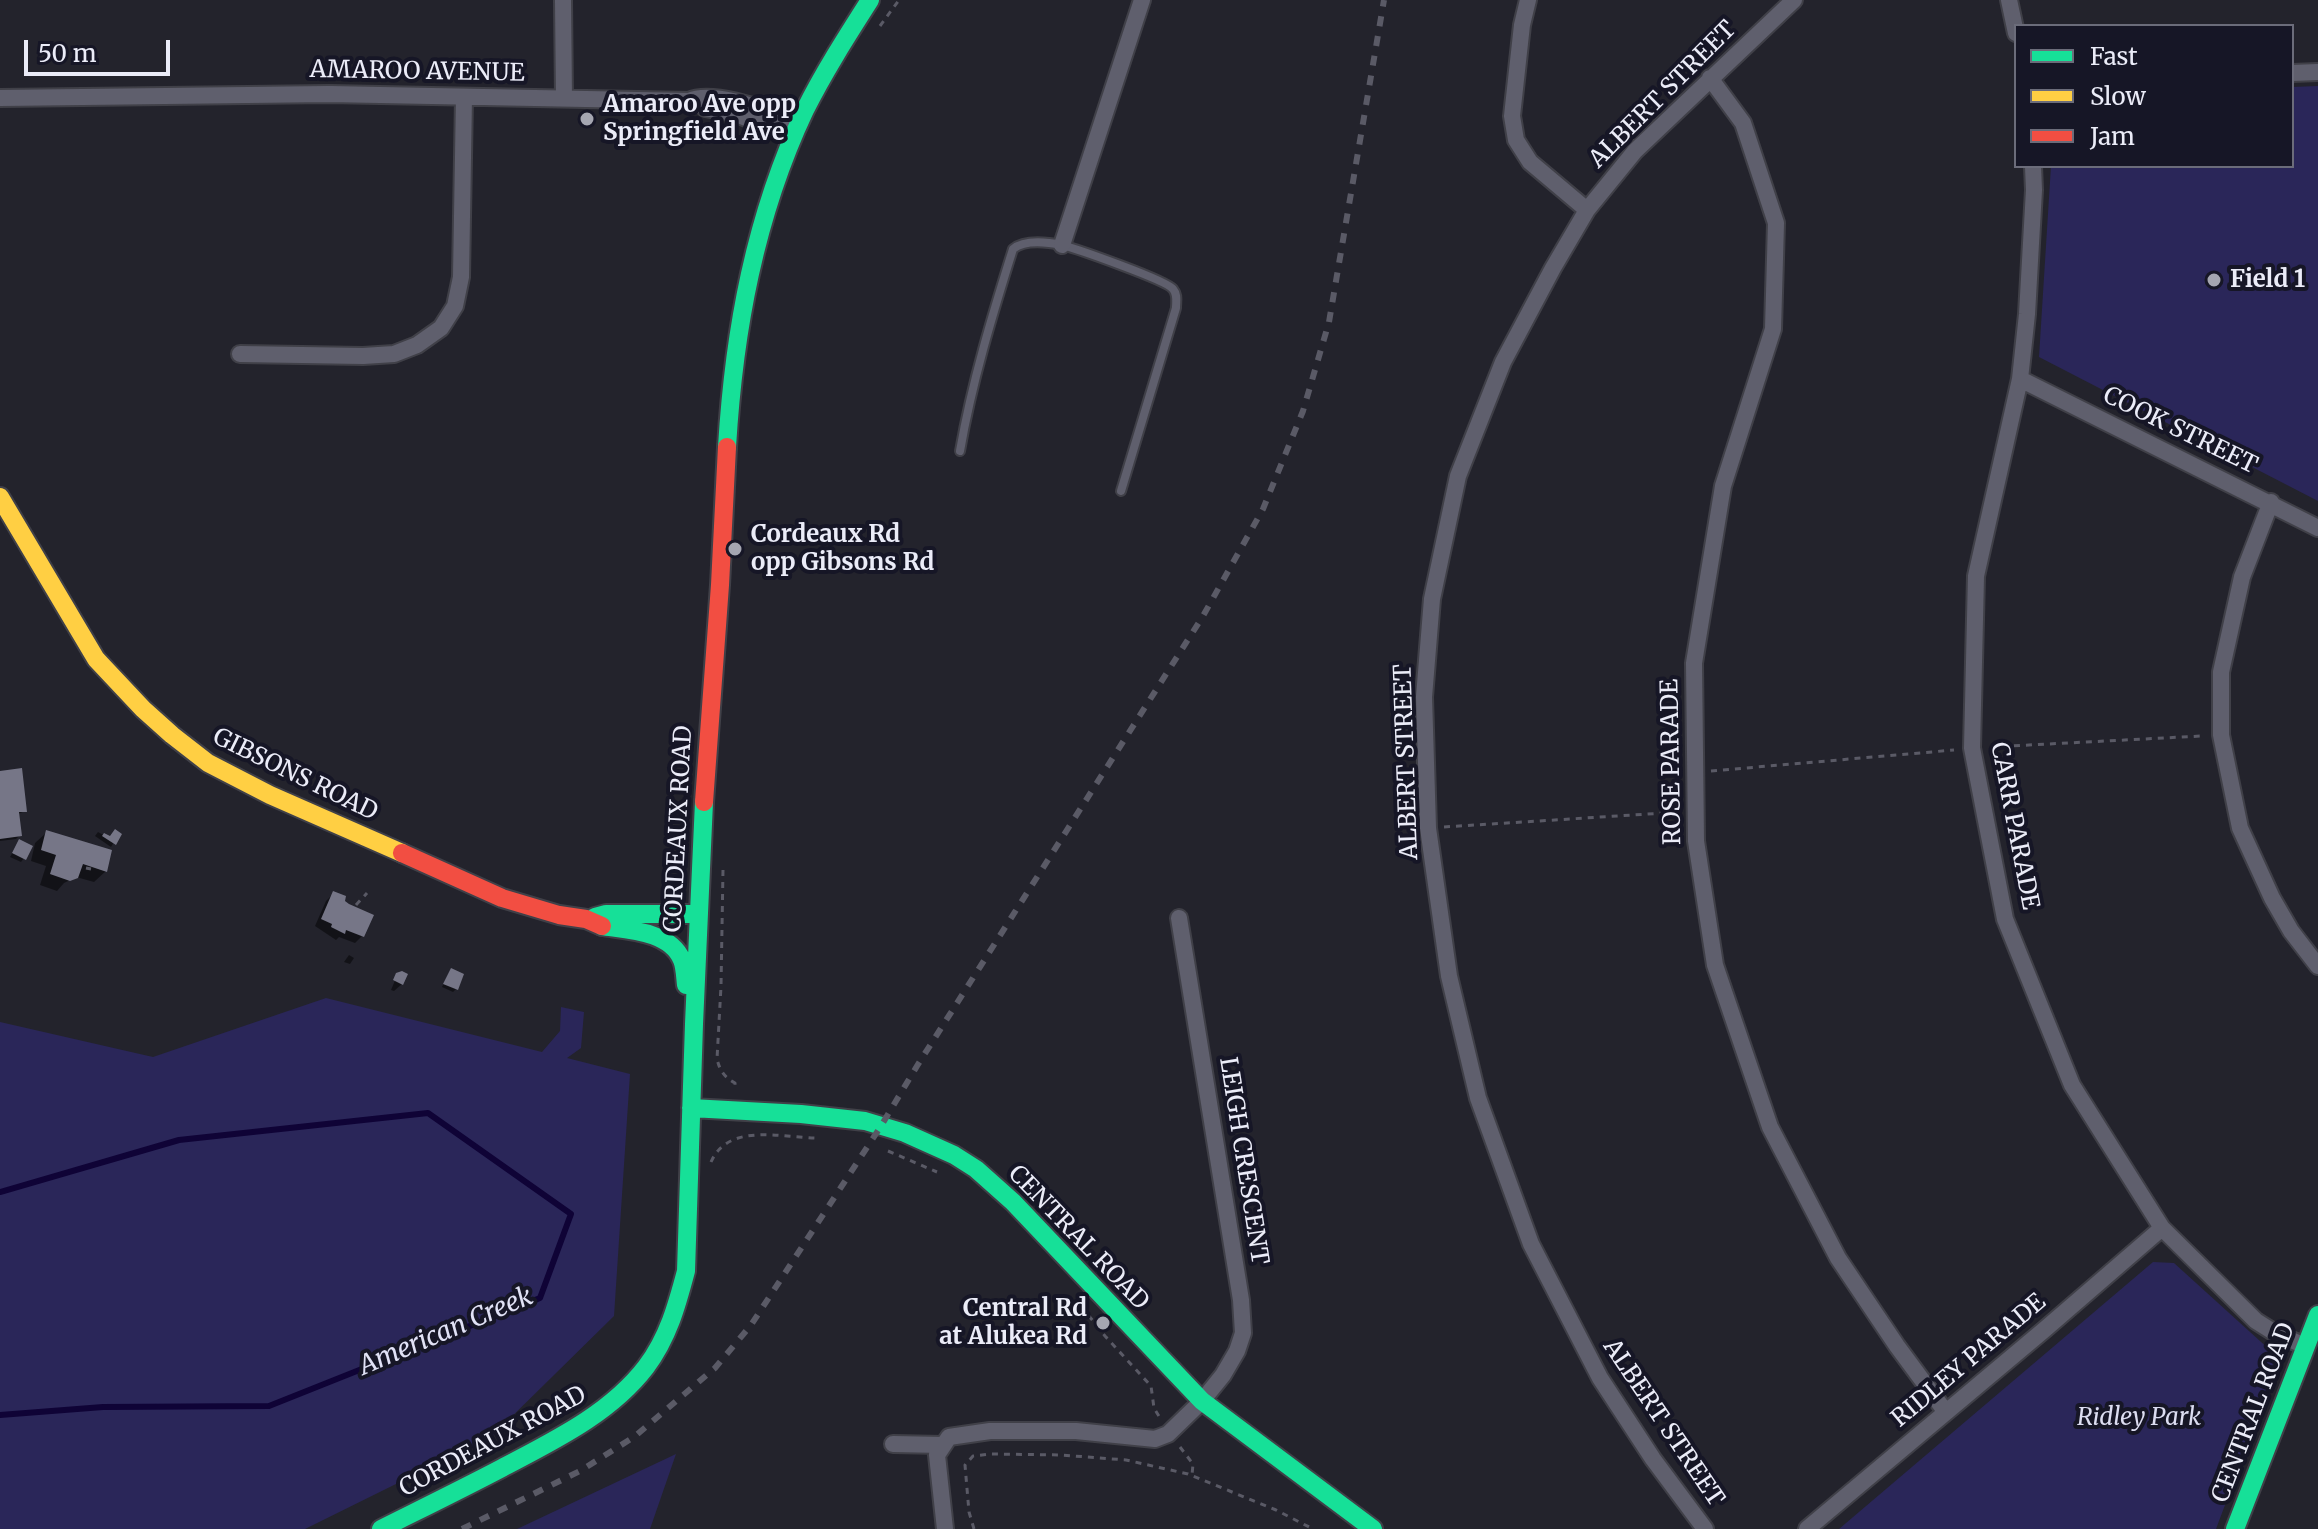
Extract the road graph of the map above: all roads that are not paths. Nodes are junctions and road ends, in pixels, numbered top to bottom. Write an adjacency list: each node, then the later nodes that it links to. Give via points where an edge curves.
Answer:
1 (563, 0): 13 (street)
2 (870, 0): 14 (main road, CORDEAUX ROAD)
3 (1142, 0): 17 (street)
4 (1528, 0): 16 (street, via 1512,116 1516,140 1530,162)
5 (1794, 0): 10 (street, ALBERT STREET)
6 (2009, 0): 7 (street)
7 (2014, 24)
8 (2318, 72): 9 (street)
9 (2294, 73)
10 (1710, 78): 16 (street, ALBERT STREET, via 1635,151); 35 (street, ROSE PARADE, via 1743,123 1776,223 1773,329 1723,486 1694,663 1696,841 1715,965 1770,1127 1838,1258)
11 (464, 97): 12 (street, AMAROO AVENUE); 13 (street, AMAROO AVENUE); 18 (street, via 461,277 455,306 441,328 394,354)
12 (0, 98)
13 (564, 98): 14 (street, AMAROO AVENUE, via 689,101)
14 (796, 129): 25 (main road, CORDEAUX ROAD, via 764,217 744,302 730,401)
15 (2033, 168): 19 (street, CARR PARADE)
16 (1587, 210): 41 (street, ALBERT STREET, via 1503,362 1458,476 1432,599 1424,697 1428,828 1449,976 1478,1098 1531,1244 1600,1378)
17 (1062, 245): 20 (lane, via 1026,242 1013,249 984,341); 21 (lane, via 1157,279 1176,295)
18 (240, 354)
19 (2020, 379): 23 (street, COOK STREET); 31 (street, CARR PARADE, via 1976,576 1972,748 2005,919 2072,1085)
20 (960, 451)
21 (1121, 491)
22 (0, 497): 27 (main road, GIBSONS ROAD, via 96,659 143,709 208,763 502,898)
23 (2271, 502): 24 (street, COOK STREET); 28 (street, via 2242,577 2221,672 2221,735 2240,828 2272,898)
24 (2318, 528)
25 (698, 914): 27 (main road, GIBSONS ROAD, via 606,914); 29 (main road, CORDEAUX ROAD)
26 (1179, 918): 34 (street, LEIGH CRESCENT, via 1243,1333 1223,1375)
27 (586, 919): 29 (main road, GIBSONS ROAD, via 644,933 676,949 683,962)
28 (2318, 966)
29 (692, 1049): 30 (main road, CORDEAUX ROAD)
30 (691, 1108): 34 (main road, CENTRAL ROAD, via 865,1121 954,1155 1013,1202); 38 (main road, CORDEAUX ROAD, via 681,1299 633,1383 596,1416 546,1445)
31 (2162, 1228): 33 (street, CARR PARADE, via 2256,1321); 35 (street, RIDLEY PARADE)
32 (2318, 1315): 33 (main road, CENTRAL ROAD)
33 (2305, 1346): 43 (main road, CENTRAL ROAD)
34 (1202, 1401): 37 (street, LEIGH CRESCENT, via 1170,1433 1155,1439 1076,1431 990,1431 949,1437); 40 (main road, CENTRAL ROAD)
35 (1945, 1411): 42 (street, RIDLEY PARADE)
36 (893, 1444): 37 (street)
37 (943, 1445): 39 (street, via 937,1466)
38 (381, 1529)
39 (945, 1529)
40 (1373, 1529)
41 (1705, 1529)
42 (1807, 1529)
43 (2235, 1529)

